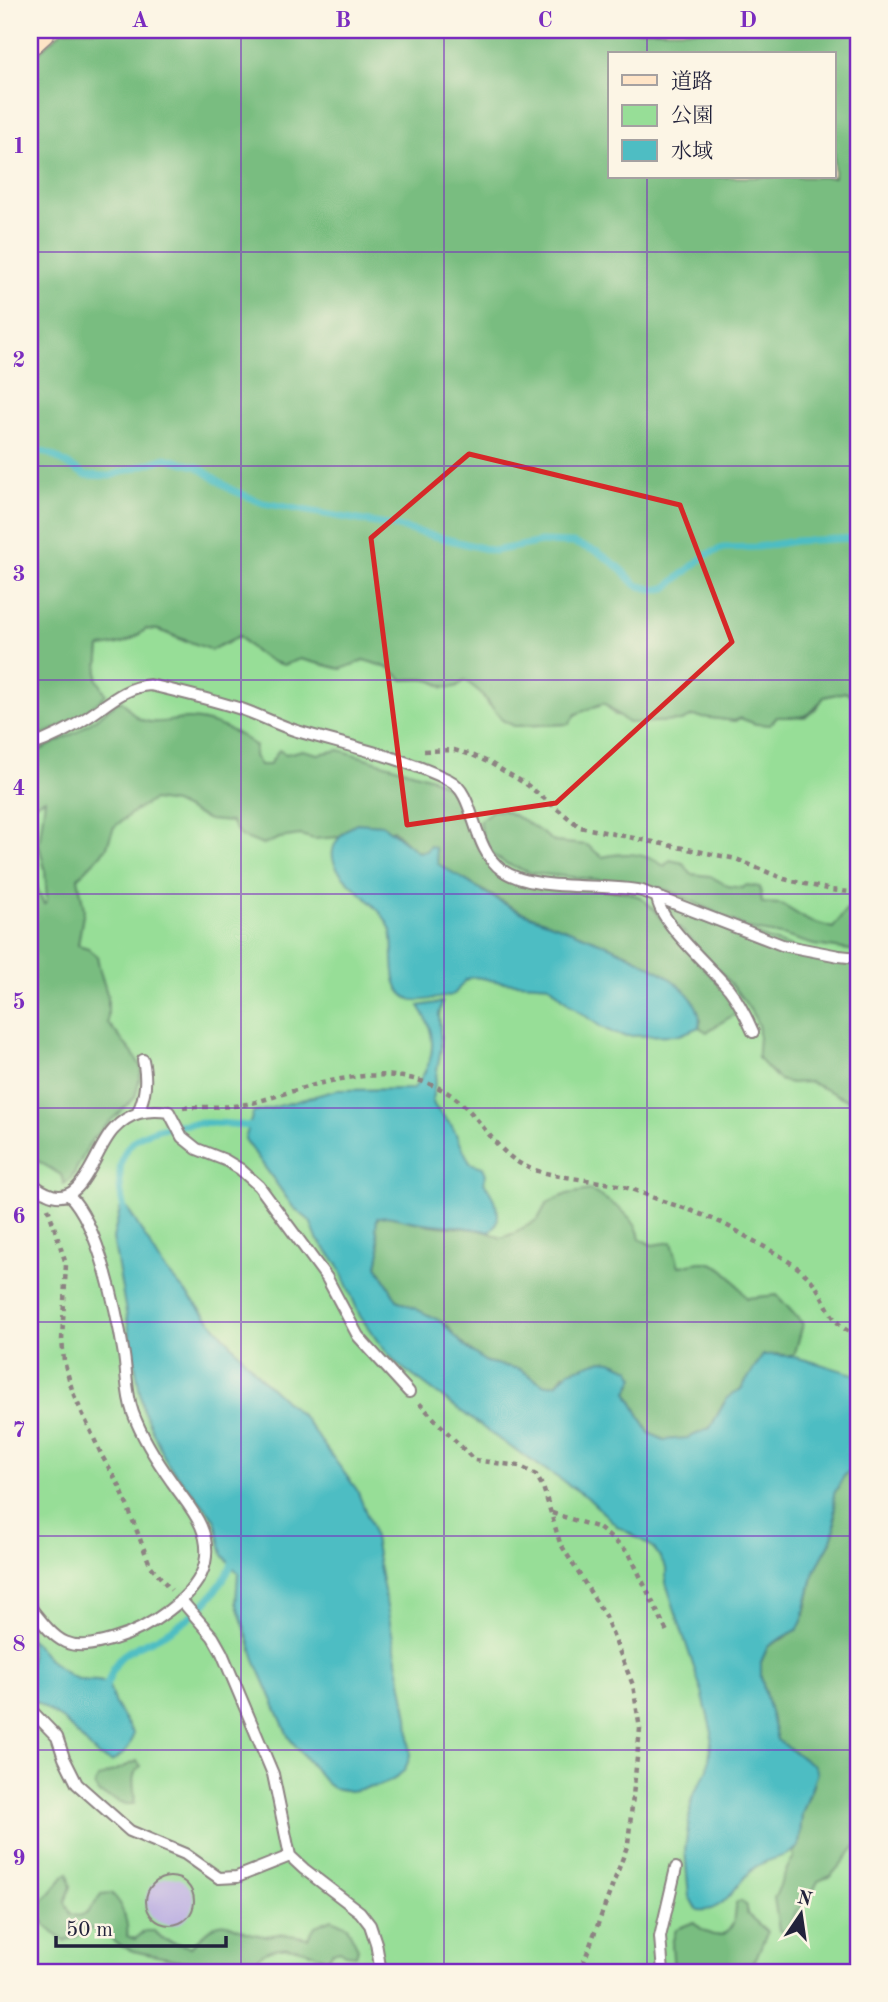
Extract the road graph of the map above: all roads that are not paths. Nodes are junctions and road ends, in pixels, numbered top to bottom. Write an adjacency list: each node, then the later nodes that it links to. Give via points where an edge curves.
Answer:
1 (40, 30): 2 (main road)
2 (30, 39)
3 (30, 746): 4 (lane, via 59,735 123,692 150,684 239,708 453,781 463,793 485,854 519,878 621,887)
4 (656, 896): 5 (lane, via 782,945); 6 (lane, via 666,919 743,1009)
5 (858, 958)
6 (753, 1032)
7 (143, 1060): 8 (lane, via 145,1097)
8 (138, 1112): 10 (lane, via 114,1129 80,1185); 11 (lane, via 171,1115 182,1137 240,1169 259,1186 327,1278 358,1336)
9 (30, 1180): 10 (lane, via 43,1191)
10 (63, 1197): 12 (lane, via 79,1205 106,1275 132,1411 205,1534 205,1564)
11 (409, 1392)
12 (184, 1604): 13 (lane, via 121,1637 81,1646 56,1639); 15 (lane, via 222,1653 273,1774)
13 (30, 1607)
14 (30, 1709): 15 (lane, via 57,1737 77,1784 130,1831 185,1854 219,1878 237,1877)
15 (290, 1856): 17 (lane, via 370,1924)
16 (676, 1868): 18 (lane, via 660,1937)
17 (381, 1972)
18 (663, 1972)

